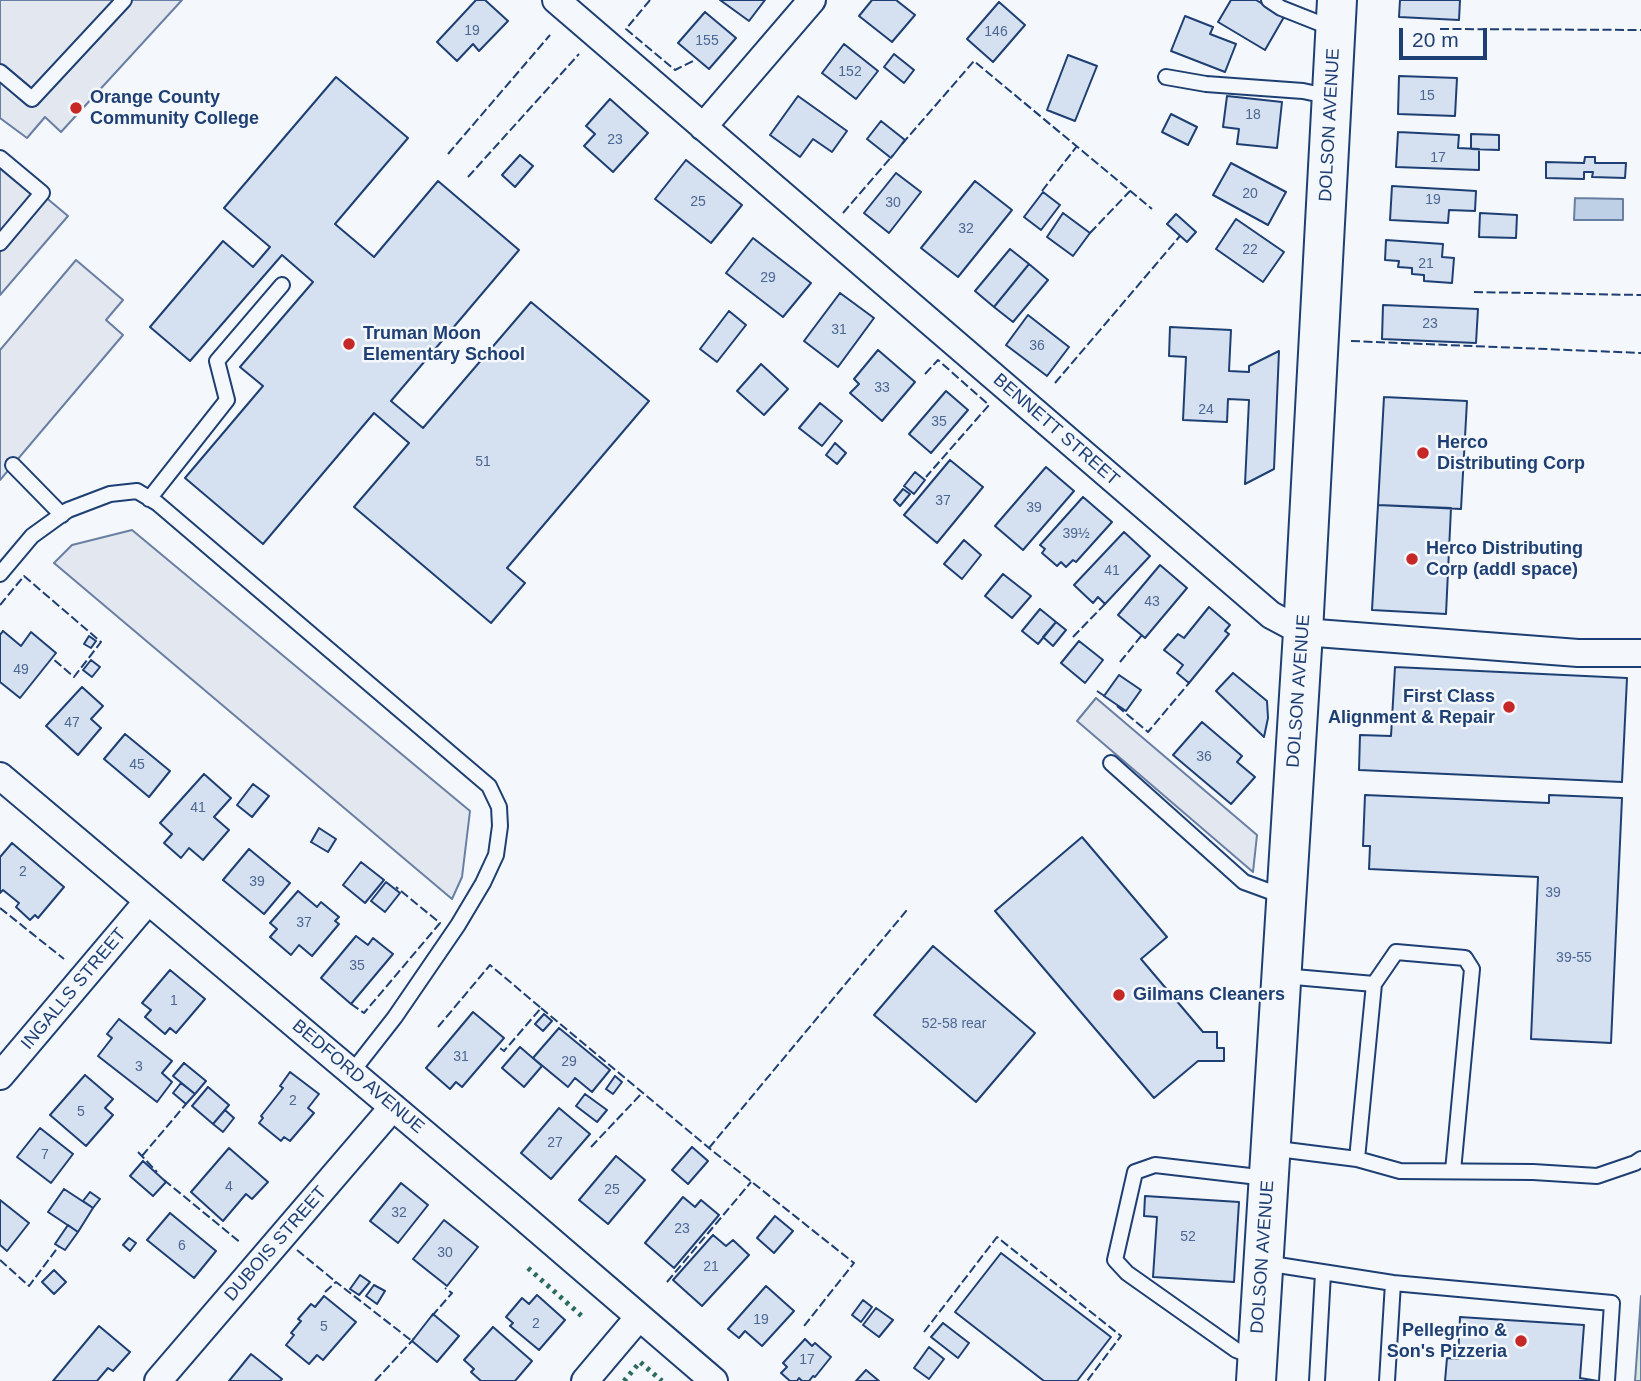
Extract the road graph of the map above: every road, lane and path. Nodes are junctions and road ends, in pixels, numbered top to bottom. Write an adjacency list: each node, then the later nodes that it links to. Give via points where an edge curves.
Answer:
1 (124, 0): 6 (lane, via 32,99)
2 (555, 0): 9 (street, BENNETT STREET)
3 (812, 0): 9 (street)
4 (1269, 0): 5 (lane, via 1281,8)
5 (1336, 15): 8 (main road, DOLSON AVENUE)
6 (0, 72)
7 (1166, 77): 8 (lane)
8 (1332, 97): 17 (main road, DOLSON AVENUE)
9 (703, 127): 17 (street, BENNETT STREET, via 1271,615)
10 (0, 158): 11 (lane, via 43,193)
11 (0, 243)
12 (282, 285): 14 (lane, via 217,362 227,400)
13 (13, 465): 15 (lane)
14 (149, 499): 15 (lane, via 136,491 110,494); 25 (lane, via 489,786 499,807 496,855 483,883 395,1017)
15 (62, 515): 16 (lane, via 32,536)
16 (0, 574)
17 (1303, 632): 18 (street, BENNETT STREET, via 1578,653); 21 (main road, DOLSON AVENUE)
18 (1641, 653)
19 (1111, 763): 21 (lane, via 1244,882)
20 (0, 776): 22 (street, BEDFORD AVENUE)
21 (1286, 897): 23 (main road, DOLSON AVENUE)
22 (148, 901): 25 (street, BEDFORD AVENUE); 26 (street, INGALLS STREET)
23 (1281, 975): 24 (lane); 30 (main road, DOLSON AVENUE)
24 (1374, 984): 28 (lane); 31 (lane, via 1396,952 1465,958 1472,968)
25 (352, 1072): 27 (street, BEDFORD AVENUE)
26 (0, 1076)
27 (393, 1107): 35 (street, BEDFORD AVENUE); 37 (street, DUBOIS STREET)
28 (1357, 1159): 30 (lane); 31 (lane, via 1401,1171)
29 (1641, 1159): 31 (lane, via 1597,1176)
30 (1269, 1163): 32 (main road, DOLSON AVENUE); 36 (lane, via 1155,1166 1135,1172 1115,1260 1126,1273)
31 (1453, 1171)
32 (1263, 1263): 33 (lane); 36 (main road, DOLSON AVENUE)
33 (1323, 1273): 34 (lane); 40 (lane)
34 (1393, 1283): 41 (lane); 42 (lane, via 1612,1303)
35 (639, 1317): 38 (street); 39 (street, BEDFORD AVENUE)
36 (1256, 1369)
37 (158, 1381)
38 (585, 1381)
39 (714, 1381)
40 (1317, 1381)
41 (1387, 1381)
42 (1607, 1381)

